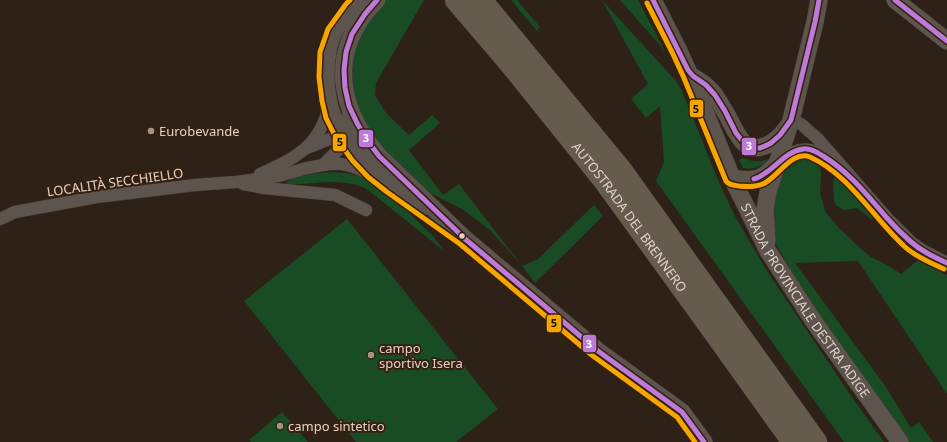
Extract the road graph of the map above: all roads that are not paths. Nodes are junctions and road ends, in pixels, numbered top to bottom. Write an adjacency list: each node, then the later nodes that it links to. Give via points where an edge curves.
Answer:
1 (361, 0): 10 (street, via 335,31 327,53 326,76)
2 (377, 0): 11 (street, via 364,14 347,49 344,77)
3 (456, 0): 28 (highway, AUTOSTRADA DEL BRENNERO, via 604,180)
4 (481, 0): 29 (highway, AUTOSTRADA DEL BRENNERO, via 621,170)
5 (653, 0): 9 (street, STRADA PROVINCIALE DESTRA ADIGE)
6 (819, 0): 12 (street)
7 (895, 0): 8 (street)
8 (947, 41)
9 (690, 75): 12 (street, via 713,92 738,135 752,148 771,143 785,130); 20 (street, STRADA PROVINCIALE DESTRA ADIGE)
10 (330, 104): 13 (street, via 332,115); 15 (street, LOCALITÀ SECCHIELLO, via 321,129)
11 (348, 105): 13 (street, via 349,128); 14 (street)
12 (791, 120): 16 (street); 18 (street, via 801,124 818,139)
13 (344, 137): 14 (street, LOCALITÀ SECCHIELLO); 15 (street, LOCALITÀ SECCHIELLO, via 335,136); 17 (street, via 338,150); 19 (street, via 357,156)
14 (370, 145): 24 (street)
15 (304, 149): 21 (street, LOCALITÀ SECCHIELLO, via 274,168)
16 (778, 162): 18 (street, via 788,154 807,149 818,153); 20 (street, via 758,179); 25 (street, via 765,209)
17 (323, 165): 19 (street, LOCALITÀ SECCHIELLO, via 341,164); 21 (street, LOCALITÀ SECCHIELLO, via 279,176)
18 (849, 175): 26 (street, via 911,242)
19 (378, 177): 24 (street)
20 (732, 178): 25 (street, STRADA PROVINCIALE DESTRA ADIGE)
21 (236, 182): 22 (street, via 264,188 335,195); 23 (street, LOCALITÀ SECCHIELLO, via 97,197 15,212)
22 (366, 210)
23 (0, 220)
24 (464, 238): 27 (street, via 598,351 682,412)
25 (768, 251): 30 (street, STRADA PROVINCIALE DESTRA ADIGE, via 812,319)
26 (947, 263)
27 (704, 442)
28 (793, 442)
29 (816, 442)
30 (900, 442)

